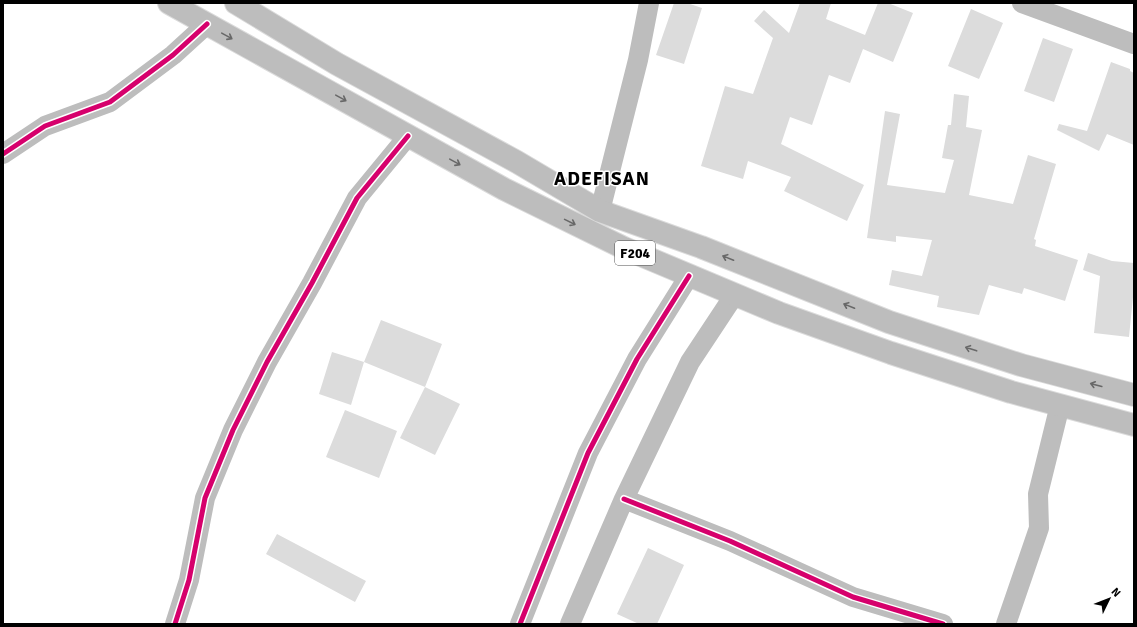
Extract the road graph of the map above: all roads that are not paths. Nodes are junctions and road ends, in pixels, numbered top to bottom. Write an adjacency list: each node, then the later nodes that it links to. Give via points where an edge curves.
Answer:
1 (169, 3): 5 (main road, F204)
2 (236, 3): 9 (main road, F204, via 336,64 517,162)
3 (649, 3): 9 (street, via 638,60)
4 (1022, 3): 6 (street)
5 (207, 24): 7 (main road, F204, one-way to 7); 8 (street, via 173,55 110,102 45,126)
6 (1134, 44)
7 (408, 136): 10 (main road, F204, one-way to 10, via 570,222); 16 (street, via 357,198 232,430 205,498 189,580)
8 (3, 154)
9 (600, 211): 12 (main road, F204, one-way to 9, via 1021,365 889,322 702,247)
10 (689, 276): 11 (main road, F204); 17 (street, via 636,359 588,453)
11 (735, 294): 13 (main road, F204, via 891,353); 15 (street, via 690,362)
12 (1134, 395)
13 (1060, 405): 14 (main road, F204); 20 (street, via 1038,494 1039,528)
14 (1134, 425)
15 (624, 499): 18 (street); 19 (street, via 730,541 853,597)
16 (175, 624)
17 (520, 624)
18 (570, 624)
19 (943, 624)
20 (1006, 624)

